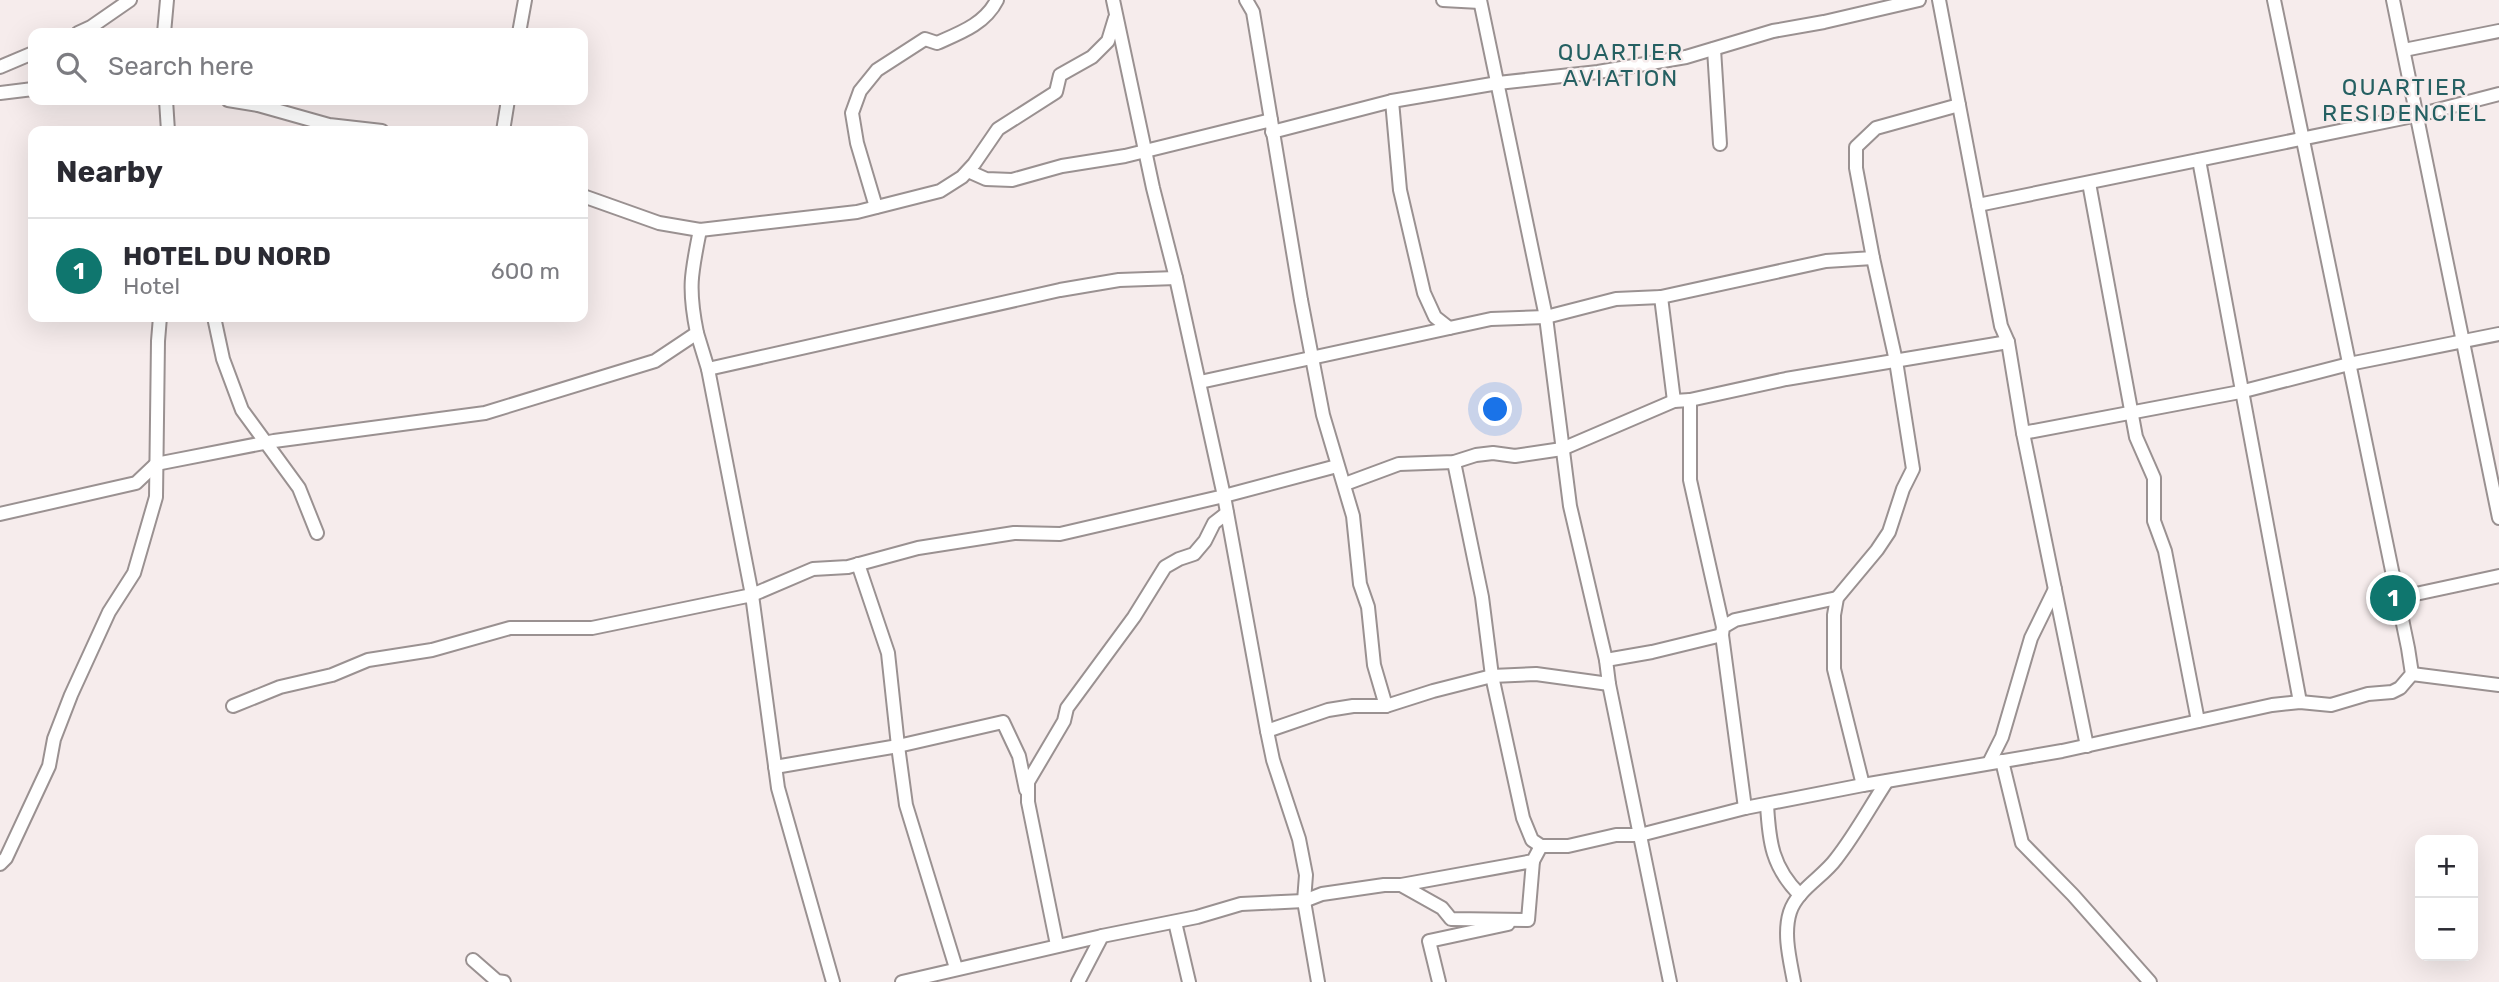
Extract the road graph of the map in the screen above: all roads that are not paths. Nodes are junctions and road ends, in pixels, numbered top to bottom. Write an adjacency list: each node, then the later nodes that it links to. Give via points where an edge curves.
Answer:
1 (131, 0): 14 (street)
2 (167, 0): 15 (street)
3 (525, 0): 16 (street)
4 (997, 0): 44 (street, via 982,20 937,43 925,38 877,71 860,91 852,113)
5 (1113, 0): 13 (street)
6 (1246, 0): 35 (street, via 1253,12)
7 (1443, 0): 12 (street)
8 (1919, 0): 18 (street, via 1773,31)
9 (1939, 0): 30 (street)
10 (2274, 0): 36 (street)
11 (2393, 0): 19 (street)
12 (1480, 1): 22 (street)
13 (1115, 18): 38 (street); 40 (street, via 1108,41 1092,57 1060,75 1056,92 998,129)
14 (89, 28)
15 (164, 28)
16 (520, 28)
17 (2499, 31): 19 (street)
18 (1714, 49): 22 (street, via 1598,72); 37 (street)
19 (2404, 50): 31 (street)
20 (28, 55): 21 (street)
21 (0, 67)
22 (1498, 83): 26 (street); 49 (street)
23 (28, 90): 24 (street)
24 (0, 93)
25 (2499, 94): 31 (street)
26 (1392, 102): 35 (street); 52 (street, via 1400,190 1424,293 1435,317)
27 (166, 105): 32 (street)
28 (258, 105): 33 (street)
29 (507, 105): 34 (street)
30 (1959, 105): 43 (street); 46 (street, via 1876,128 1856,147)
31 (2418, 115): 36 (street); 55 (street)
32 (168, 126)
33 (338, 126)
34 (504, 126)
35 (1271, 126): 38 (street); 57 (street)
36 (2303, 139): 39 (street); 59 (street)
37 (1720, 144)
38 (1145, 149): 40 (street, via 1012,180 986,179); 47 (street)
39 (2199, 160): 41 (street); 62 (street)
40 (968, 171): 44 (street, via 940,191)
41 (2089, 183): 43 (street); 65 (street)
42 (588, 198): 45 (street, via 659,223)
43 (1978, 205): 56 (street)
44 (876, 208): 45 (street)
45 (699, 230): 53 (street, via 690,284)
46 (1873, 258): 48 (street, via 1826,261); 58 (street)
47 (1176, 278): 60 (street, via 1119,279 1060,290); 61 (street)
48 (1661, 297): 49 (street, via 1616,299); 64 (street)
49 (1546, 317): 52 (street, via 1491,319); 68 (street)
50 (160, 322): 70 (street)
51 (215, 322): 67 (street, via 242,410)
52 (1449, 328): 57 (street)
53 (697, 333): 60 (street); 67 (street, via 655,361 485,413)
54 (2499, 334): 55 (street)
55 (2464, 341): 59 (street); 76 (street)
56 (2008, 342): 58 (street); 66 (street)
57 (1314, 359): 61 (street); 71 (street)
58 (1896, 361): 63 (street); 83 (street, via 1913,469 1889,532)
59 (2349, 364): 62 (street); 82 (street)
60 (708, 369): 81 (street)
61 (1199, 382): 73 (street)
62 (2240, 392): 65 (street); 90 (street)
63 (1690, 400): 64 (street); 84 (street, via 1690,480)
64 (1674, 401): 68 (street)
65 (2131, 413): 66 (street); 93 (street, via 2154,478 2154,520 2165,551)
66 (2022, 433): 80 (street)
67 (266, 442): 70 (street); 77 (street, via 299,488)
68 (1562, 449): 69 (street, via 1515,456 1476,455); 85 (street, via 1570,506)
69 (1454, 462): 72 (street, via 1399,464); 87 (street, via 1482,597)
70 (156, 464): 75 (street, via 136,484); 107 (street, via 156,497 134,573 109,612 71,695 49,766)
71 (1337, 466): 72 (street); 73 (street)
72 (1345, 484): 92 (street, via 1374,664)
73 (1224, 496): 74 (street); 78 (street, via 1060,534 1014,533)
74 (1227, 513): 94 (street); 101 (street, via 1214,523 1194,554 1165,567 1067,708 1028,782)
75 (0, 514)
76 (2499, 518)
77 (317, 533)
78 (858, 564): 81 (street, via 813,569); 95 (street, via 888,653)
79 (2499, 576): 82 (street)
80 (2054, 589): 96 (street); 97 (street, via 2031,638)
81 (752, 595): 91 (street, via 592,628 510,628 432,650 368,660); 98 (street)
82 (2397, 597): 86 (street)
83 (1837, 598): 84 (street, via 1735,620); 100 (street, via 1832,626 1834,669)
84 (1722, 631): 85 (street); 103 (street)
85 (1606, 660): 88 (street)
86 (2412, 674): 89 (street); 90 (street, via 2392,692 2331,705)
87 (1492, 676): 88 (street, via 1536,674); 92 (street); 105 (street, via 1523,818 1532,840)
88 (1609, 684): 104 (street)
89 (2499, 685)
90 (2300, 702): 93 (street)
91 (233, 706)
92 (1387, 706): 94 (street, via 1328,710)
93 (2197, 721): 96 (street)
94 (1267, 731): 110 (street, via 1299,839 1306,875)
95 (898, 746): 98 (street); 101 (street, via 1003,722 1019,756); 116 (street, via 906,806)
96 (2087, 746): 97 (street)
97 (1996, 762): 99 (street); 126 (street, via 2022,843)
98 (775, 767): 118 (street)
99 (1887, 781): 100 (street); 109 (street, via 1837,859)
100 (1863, 785): 102 (street)
101 (1028, 802): 114 (street)
102 (1767, 804): 103 (street); 109 (street, via 1773,857)
103 (1745, 808): 104 (street)
104 (1640, 835): 105 (street); 124 (street)
105 (1541, 846): 106 (street)
106 (1533, 861): 108 (street); 111 (street)
107 (0, 864)
108 (1401, 885): 110 (street, via 1322,894); 111 (street, via 1442,908 1451,919)
109 (1800, 895): 125 (street, via 1790,910 1787,928)
110 (1304, 901): 112 (street, via 1241,904); 122 (street)
111 (1528, 920): 123 (street, via 1429,941)
112 (1175, 922): 113 (street); 121 (street)
113 (1102, 936): 114 (street); 120 (street)
114 (1057, 945): 116 (street)
115 (473, 960): 117 (street)
116 (956, 968): 119 (street)
117 (504, 982)
118 (833, 982)
119 (902, 982)
120 (1078, 982)
121 (1189, 982)
122 (1318, 982)
123 (1439, 982)
124 (1670, 982)
125 (1794, 982)
126 (2150, 982)

